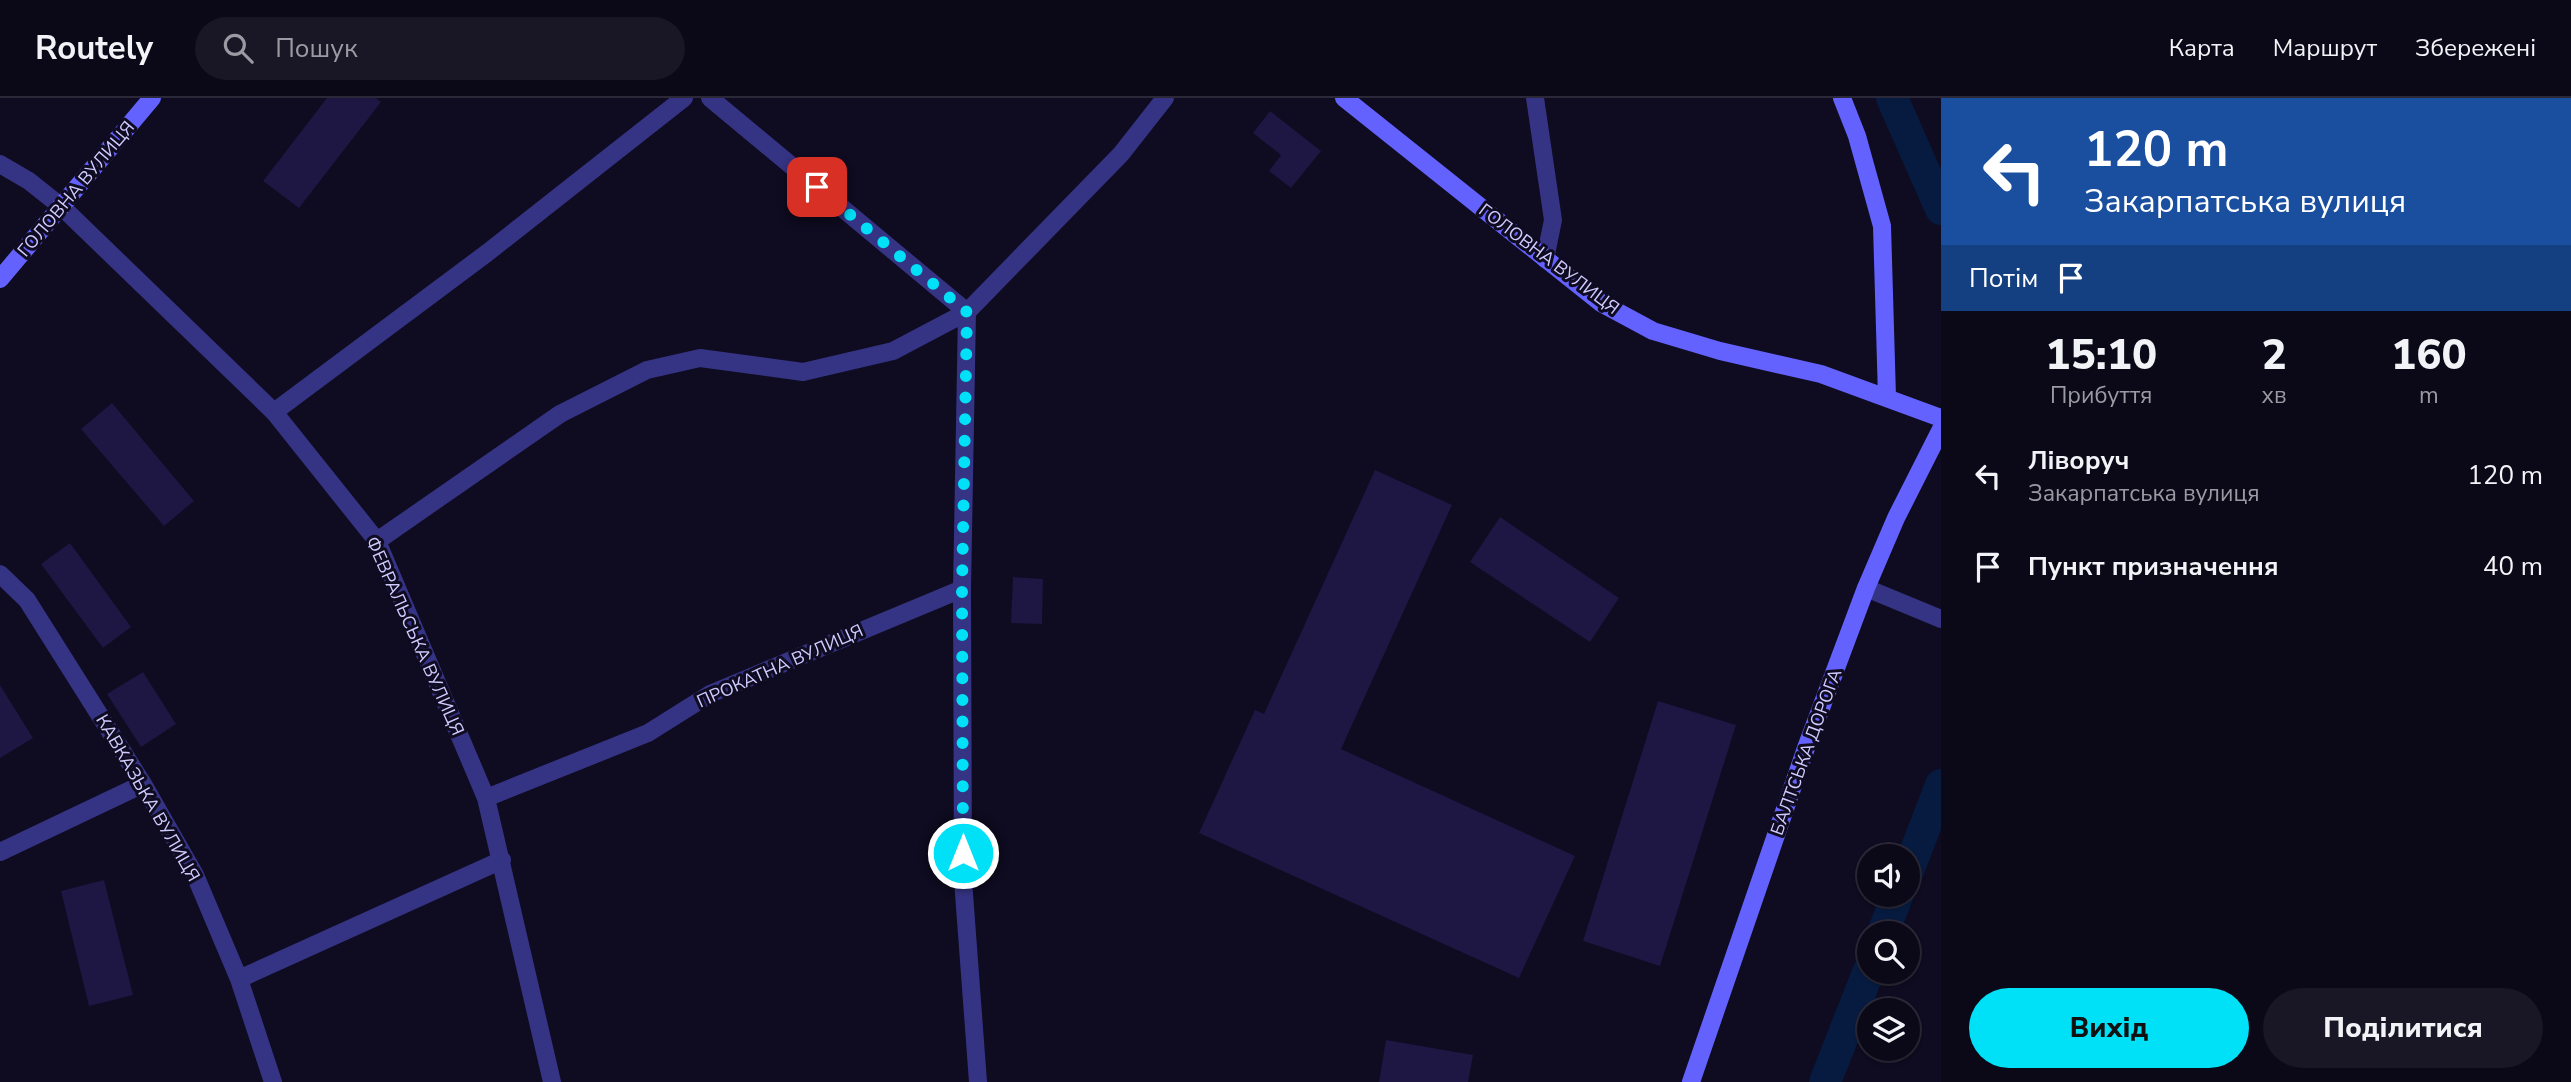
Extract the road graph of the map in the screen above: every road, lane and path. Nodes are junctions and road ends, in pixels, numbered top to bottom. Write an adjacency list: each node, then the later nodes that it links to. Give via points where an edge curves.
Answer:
1 (152, 98): 9 (street, ГОЛОВНА ВУЛИЦЯ)
2 (684, 98): 14 (street)
3 (710, 98): 12 (street)
4 (1165, 98): 12 (street, via 1121,153)
5 (1344, 98): 10 (street, ГОЛОВНА ВУЛИЦЯ)
6 (1535, 98): 10 (street, via 1553,220)
7 (1842, 98): 13 (street, via 1882,226)
8 (0, 164): 9 (street, ФЕВРАЛЬСЬКА ВУЛИЦЯ)
9 (63, 208): 11 (street, ГОЛОВНА ВУЛИЦЯ); 14 (street, ФЕВРАЛЬСЬКА ВУЛИЦЯ)
10 (1545, 259): 13 (street, ГОЛОВНА ВУЛИЦЯ, via 1601,303 1653,331 1821,374)
11 (0, 279)
12 (967, 312): 17 (street, via 893,351 803,372 700,358 647,370 560,414); 20 (street)
13 (1887, 397): 15 (street, ГОЛОВНА ВУЛИЦЯ)
14 (274, 412): 17 (street, ФЕВРАЛЬСЬКА ВУЛИЦЯ)
15 (1941, 418)
16 (1941, 429): 19 (street, БАЛТСЬКА ДОРОГА)
17 (377, 541): 23 (street, ФЕВРАЛЬСЬКА ВУЛИЦЯ)
18 (0, 574): 22 (street, КАВКАЗЬКА ВУЛИЦЯ, via 27,600)
19 (1866, 588): 21 (street); 30 (street, БАЛТСЬКА ДОРОГА)
20 (962, 589): 23 (street, ПРОКАТНА ВУЛИЦЯ, via 710,694 648,733); 29 (street, via 963,880)
21 (1941, 619)
22 (143, 784): 24 (street); 26 (street, КАВКАЗЬКА ВУЛИЦЯ, via 195,875)
23 (486, 798): 25 (street, ФЕВРАЛЬСЬКА ВУЛИЦЯ)
24 (0, 852)
25 (502, 860): 26 (street); 28 (street, ФЕВРАЛЬСЬКА ВУЛИЦЯ)
26 (239, 979): 27 (street, КАВКАЗЬКА ВУЛИЦЯ)
27 (273, 1082)
28 (552, 1082)
29 (978, 1082)
30 (1690, 1082)

